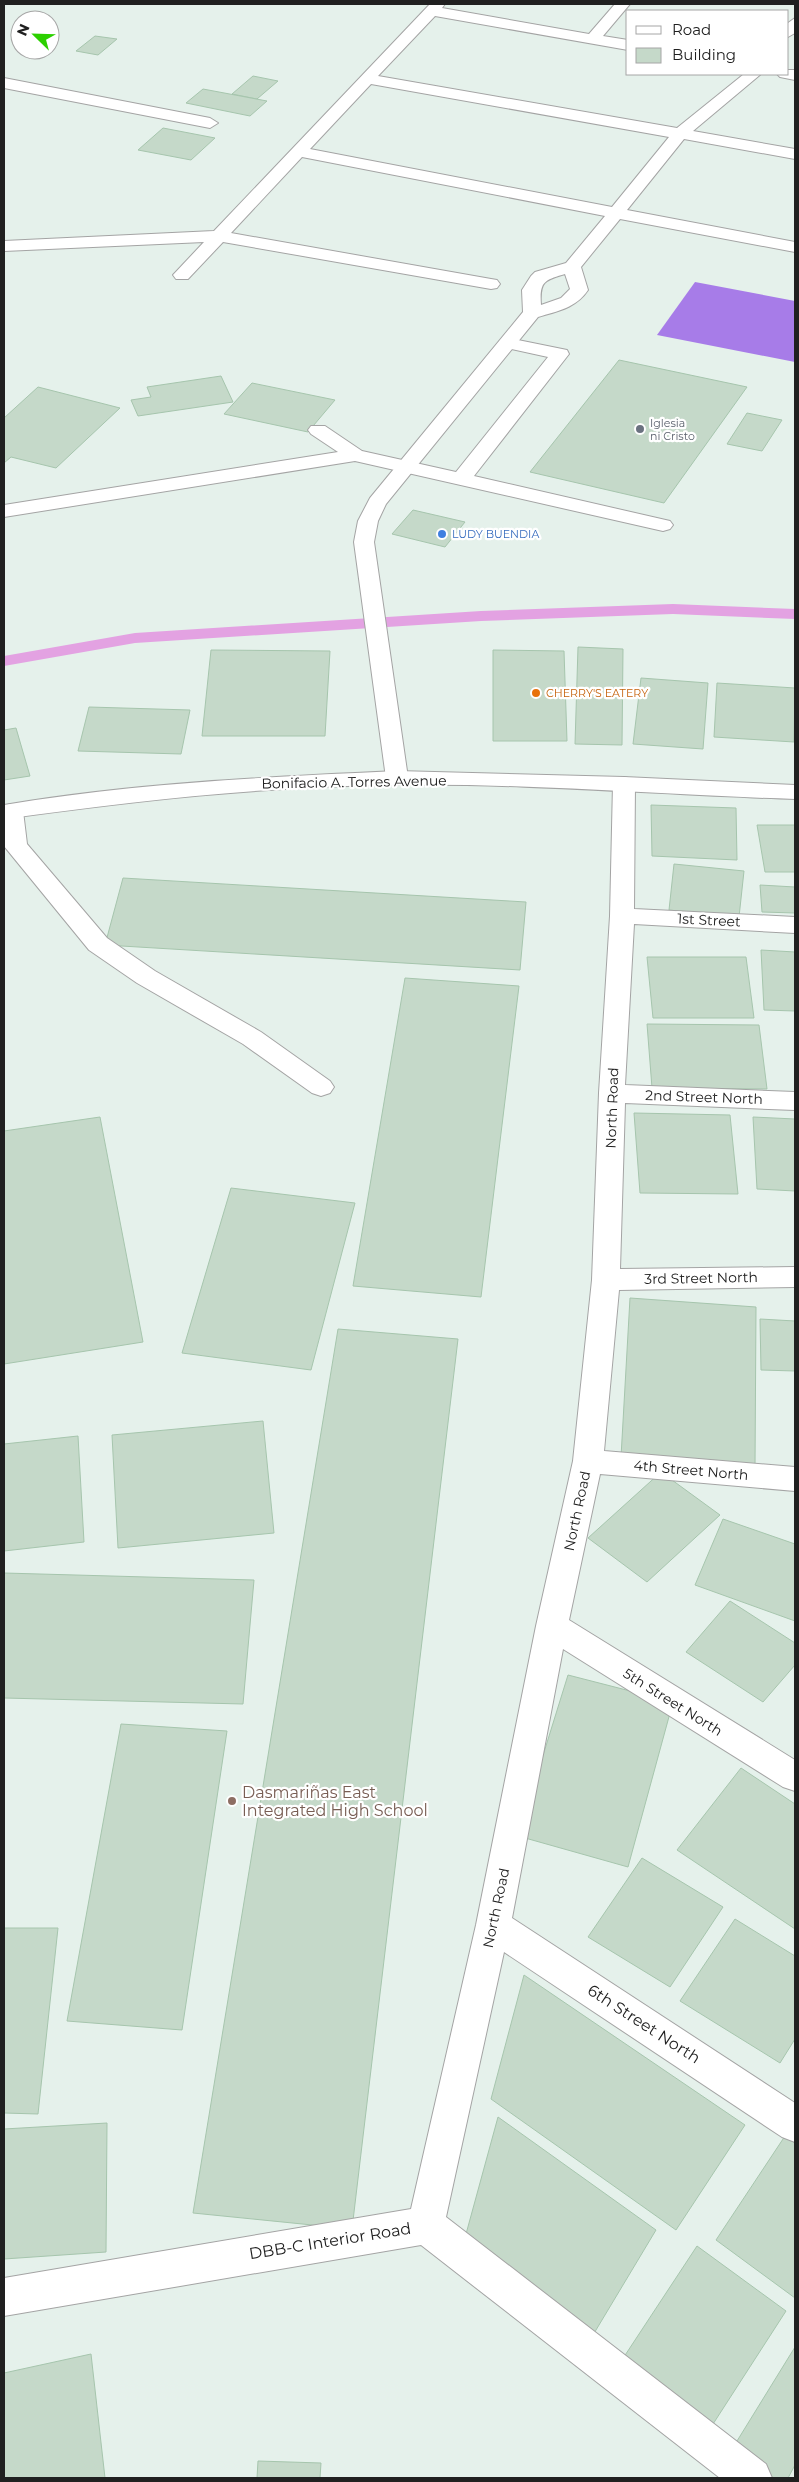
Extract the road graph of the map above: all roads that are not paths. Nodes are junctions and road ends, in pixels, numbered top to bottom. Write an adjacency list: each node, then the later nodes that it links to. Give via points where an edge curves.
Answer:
1 (623, 4): 3 (street)
2 (434, 7): 3 (street); 6 (street)
3 (593, 38): 4 (street)
4 (626, 45)
5 (752, 75): 9 (street)
6 (367, 79): 9 (street); 10 (street)
7 (4, 83): 8 (street)
8 (210, 123)
9 (680, 134): 11 (street); 12 (street)
10 (299, 152): 12 (street); 13 (street)
11 (795, 154)
12 (616, 213): 15 (street); 16 (street)
13 (220, 236): 14 (street); 17 (street); 18 (street)
14 (4, 246)
15 (795, 247)
16 (572, 267): 19 (street, via 537,280 531,290); 19 (street, via 579,290 567,302)
17 (182, 275)
18 (491, 284)
19 (532, 313): 20 (street)
20 (508, 343): 23 (street); 24 (street, via 560,354)
21 (318, 430): 22 (street)
22 (354, 455): 23 (street); 25 (street)
23 (407, 466): 24 (street); 27 (street, via 377,502 368,520 364,542)
24 (461, 479): 26 (street)
25 (4, 511)
26 (663, 525)
27 (397, 778): 28 (street, Bonifacio A. Torres Avenue); 30 (street, Bonifacio A. Torres Avenue, via 241,785 60,802)
28 (624, 784): 29 (street, Bonifacio A. Torres Avenue); 31 (street, North Road)
29 (795, 792)
30 (7, 812): 33 (street, via 15,845 98,944 252,1038)
31 (622, 916): 32 (street, 1st Street); 34 (street, North Road)
32 (795, 925)
33 (321, 1087)
34 (612, 1092): 35 (street, 2nd Street North); 37 (street, North Road)
35 (795, 1100)
36 (795, 1277): 37 (street, 3rd Street North)
37 (606, 1280): 38 (street, North Road)
38 (588, 1461): 39 (street, 4th Street North); 40 (street, North Road)
39 (795, 1479)
40 (552, 1626): 41 (street, 5th Street North); 42 (street, North Road)
41 (795, 1777)
42 (493, 1924): 43 (street, 6th Street North); 44 (street, North Road)
43 (795, 2124)
44 (426, 2225): 45 (street, DBB-C Interior Road); 46 (street, DBB-C Interior Road)
45 (4, 2297)
46 (752, 2478)

